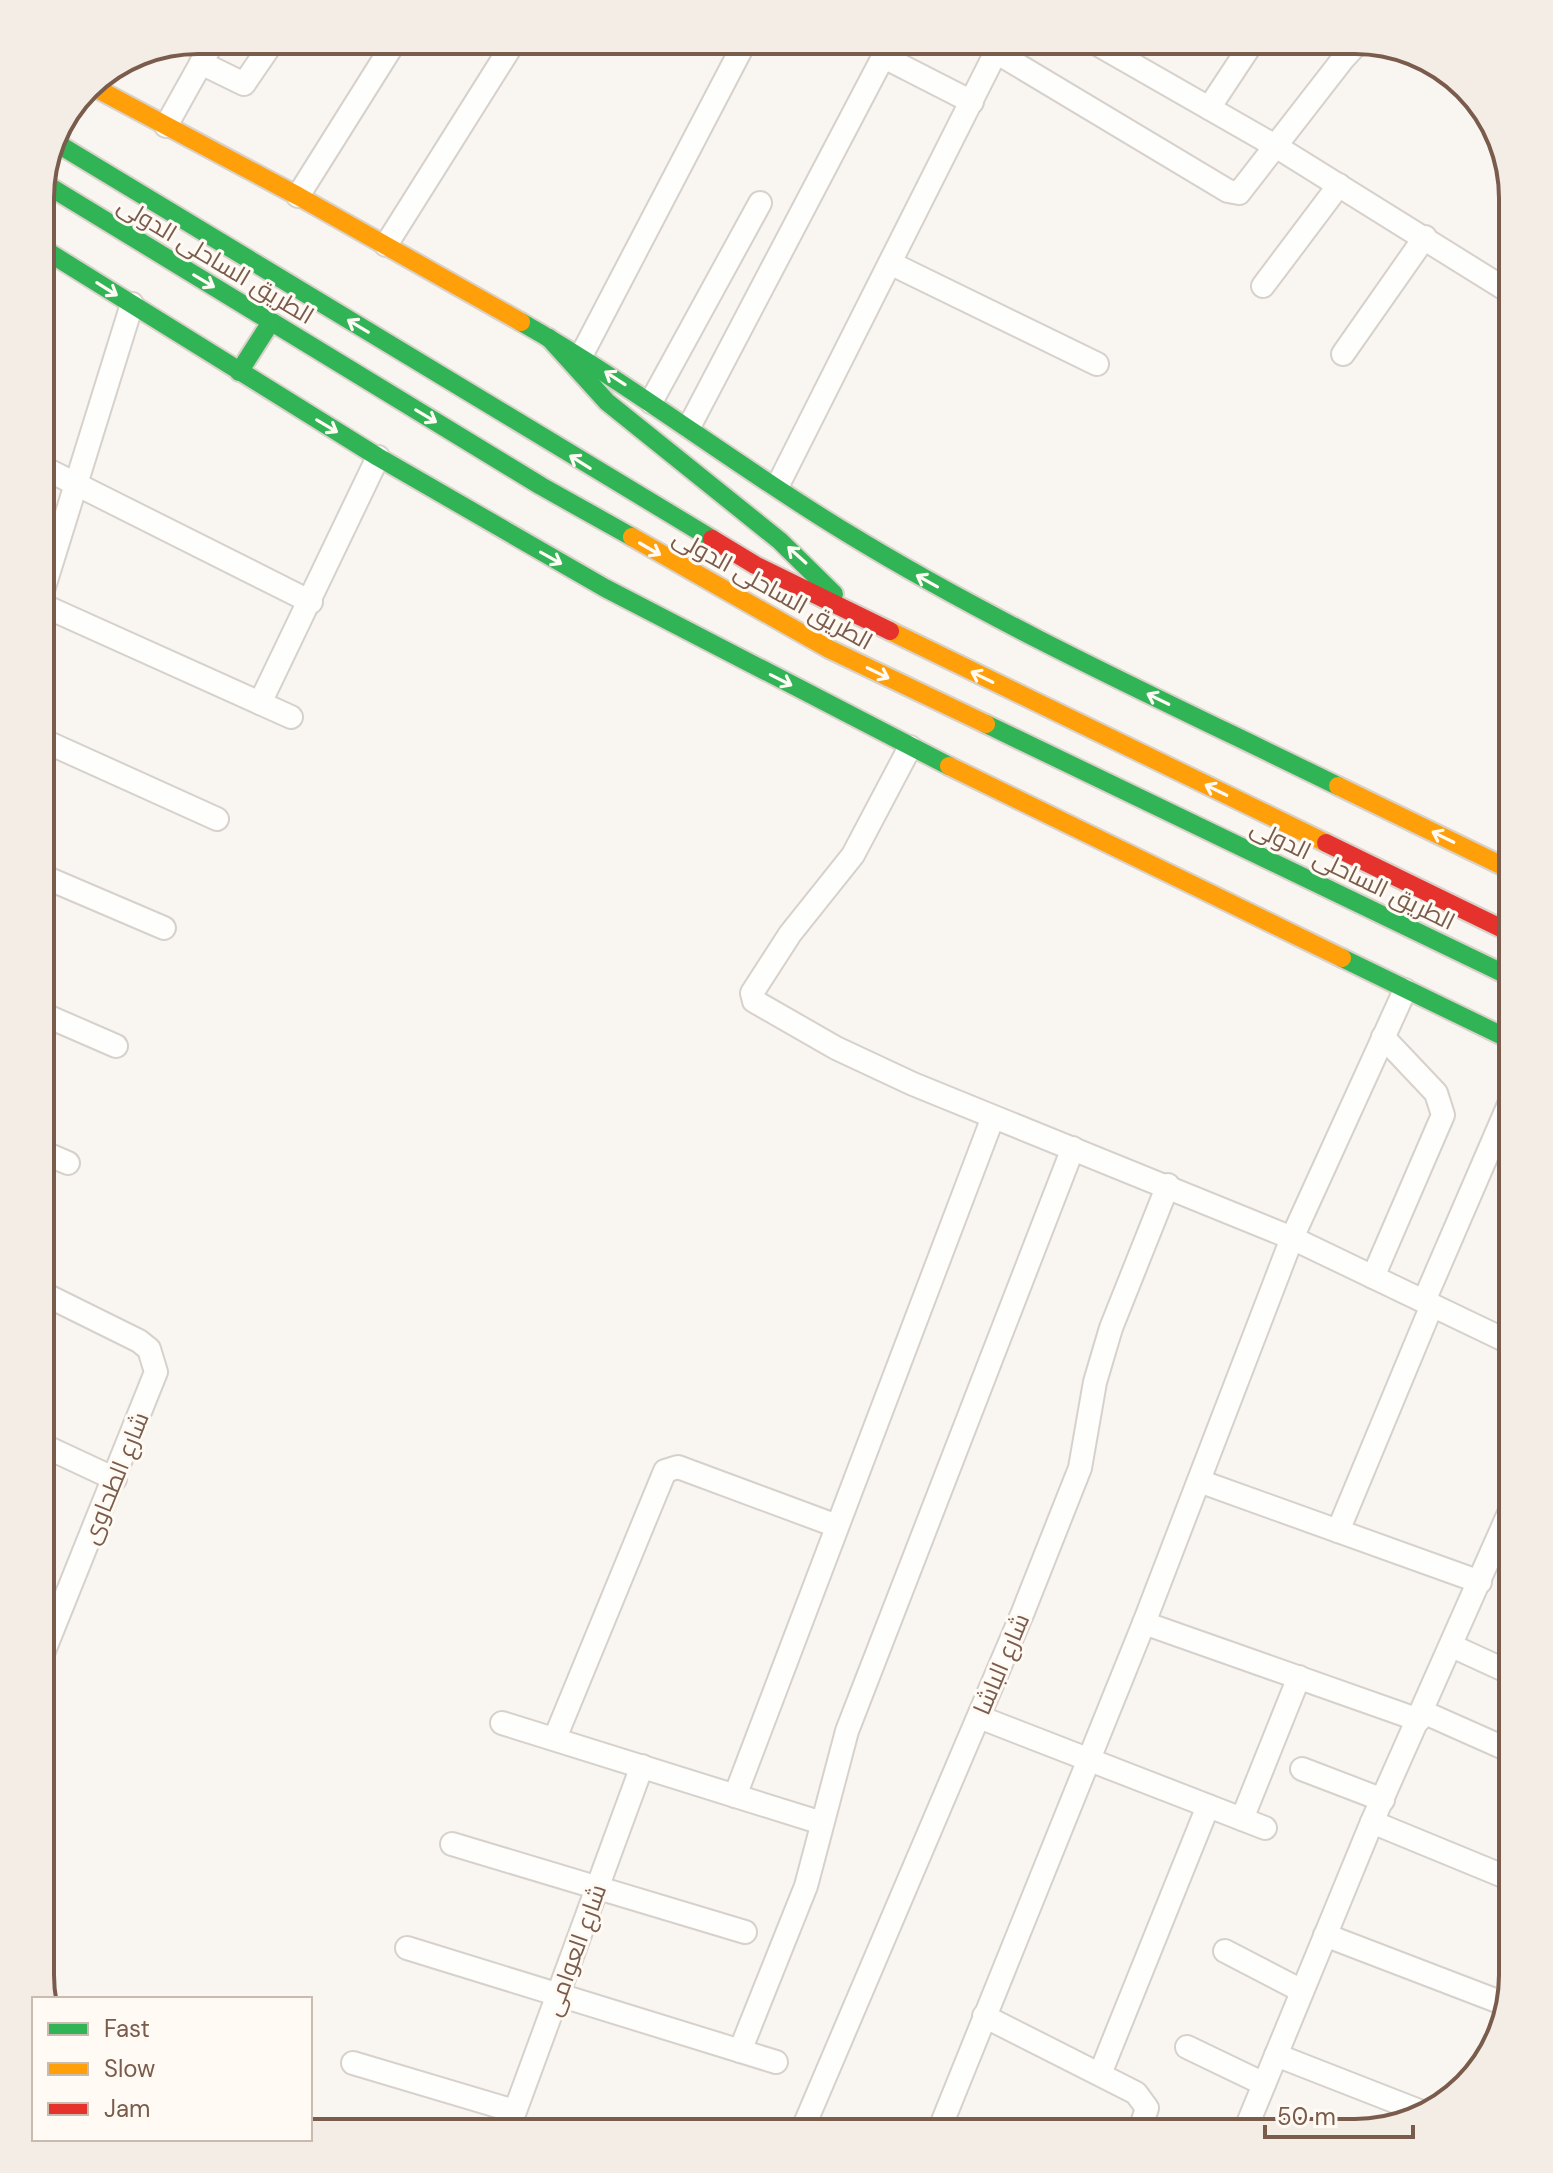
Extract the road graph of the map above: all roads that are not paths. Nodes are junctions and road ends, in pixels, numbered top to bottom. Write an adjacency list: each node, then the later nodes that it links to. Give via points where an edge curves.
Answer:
1 (206, 54): 13 (street)
2 (264, 54): 13 (street, via 244,84)
3 (386, 54): 22 (street)
4 (506, 54): 25 (street)
5 (739, 54): 34 (street)
6 (885, 54): 38 (street)
7 (896, 54): 15 (street)
8 (995, 54): 15 (street)
9 (1012, 54): 19 (street, via 1234,193 1244,190)
10 (1114, 54): 16 (street)
11 (1245, 54): 16 (street)
12 (1348, 54): 19 (street)
13 (201, 63): 17 (street)
14 (102, 91): 17 (main road)
15 (972, 102): 27 (street)
16 (1209, 108): 19 (street)
17 (166, 126): 22 (main road)
18 (64, 147): 46 (main road, الطريق الساحلى الدولى, one-way to 18, via 656,508)
19 (1277, 147): 20 (street)
20 (1339, 185): 24 (street); 29 (street)
21 (54, 189): 31 (main road, الطريق الساحلى الدولى, one-way to 31)
22 (298, 196): 25 (main road)
23 (760, 203): 37 (street)
24 (1425, 237): 28 (street); 33 (street)
25 (386, 245): 32 (main road)
26 (54, 256): 30 (main road, one-way to 30)
27 (892, 264): 35 (street); 42 (street)
28 (1499, 285)
29 (1263, 286)
30 (132, 304): 36 (main road); 41 (street)
31 (271, 322): 36 (main road); 56 (main road, الطريق الساحلى الدولى, one-way to 56, via 541,486 829,649)
32 (549, 338): 34 (main road); 46 (main road, one-way to 32, via 801,558 607,400 565,361)
33 (1343, 354)
34 (581, 356): 37 (main road, one-way to 34)
35 (1097, 364)
36 (239, 372): 39 (main road, one-way to 39)
37 (651, 402): 38 (main road)
38 (689, 427): 42 (main road)
39 (378, 457): 44 (street); 50 (main road, one-way to 50, via 605,588)
40 (54, 473): 41 (street)
41 (74, 482): 43 (street); 44 (street)
42 (778, 485): 52 (main road, one-way to 42, via 986,614 845,532)
43 (54, 553)
44 (311, 602): 47 (street)
45 (54, 608): 47 (street)
46 (849, 613): 54 (main road, الطريق الساحلى الدولى, one-way to 46)
47 (260, 703): 48 (street)
48 (291, 717)
49 (54, 745): 51 (street)
50 (910, 747): 57 (main road); 62 (street, via 853,855 752,993 754,1001 836,1048)
51 (217, 819)
52 (1499, 864)
53 (54, 881): 55 (street)
54 (1499, 927)
55 (164, 928)
56 (1499, 971)
57 (1405, 990): 59 (main road); 60 (street)
58 (54, 1019): 61 (street)
59 (1499, 1034)
60 (1383, 1037): 68 (street); 69 (street, via 1436,1093 1443,1115)
61 (116, 1046)
62 (993, 1117): 64 (street); 76 (street)
63 (1499, 1129): 71 (street)
64 (1073, 1148): 67 (street); 98 (street, via 847,1731)
65 (54, 1157): 66 (street)
66 (68, 1163)
67 (1168, 1185): 68 (street); 86 (street, شارع الباشا, via 1107,1340 1080,1468)
68 (1292, 1238): 69 (street); 75 (street)
69 (1373, 1277): 71 (street)
70 (54, 1299): 74 (street, شارع الطحاوى, via 149,1349 156,1372)
71 (1428, 1303): 72 (street); 77 (street)
72 (1499, 1337)
73 (54, 1451): 74 (street)
74 (115, 1479): 81 (street, شارع الطحاوى)
75 (1199, 1481): 77 (street); 80 (street)
76 (837, 1526): 88 (street, via 678,1467 665,1471); 93 (street)
77 (1338, 1531): 79 (street)
78 (1499, 1537): 79 (street)
79 (1480, 1582): 82 (street)
80 (1144, 1623): 84 (street); 90 (street)
81 (54, 1627)
82 (1452, 1646): 83 (street); 85 (street)
83 (1499, 1668)
84 (1299, 1677): 85 (street); 96 (street)
85 (1421, 1716): 89 (street); 94 (street)
86 (979, 1717): 90 (street); 121 (street, شارع الباشا)
87 (502, 1723): 88 (street)
88 (555, 1738): 91 (street)
89 (1499, 1747)
90 (1090, 1760): 95 (street); 110 (street)
91 (642, 1766): 93 (street); 102 (street, شارع العوامى)
92 (1302, 1769): 94 (street)
93 (735, 1796): 98 (street)
94 (1383, 1800): 97 (street)
95 (1208, 1806): 96 (street); 116 (street)
96 (1242, 1819): 99 (street)
97 (1372, 1822): 101 (street); 104 (street)
98 (822, 1823): 112 (street, via 806,1886)
99 (1265, 1828)
100 (452, 1844): 102 (street)
101 (1499, 1874)
102 (598, 1887): 103 (street); 108 (street, شارع العوامى)
103 (745, 1932)
104 (1325, 1935): 107 (street); 109 (street)
105 (407, 1948): 108 (street)
106 (1225, 1951): 107 (street)
107 (1302, 1991): 113 (street)
108 (559, 1994): 112 (street); 120 (street, شارع العوامى)
109 (1496, 2001)
110 (984, 2016): 116 (street); 122 (street)
111 (1187, 2047): 117 (street)
112 (740, 2051): 114 (street)
113 (1276, 2055): 117 (street); 118 (street)
114 (776, 2062)
115 (353, 2063): 119 (street)
116 (1100, 2074): 123 (street, via 1143,2099)
117 (1264, 2084): 124 (street)
118 (1411, 2108)
119 (502, 2119)
120 (511, 2119)
121 (807, 2119)
122 (944, 2119)
123 (1146, 2119)
124 (1250, 2119)

